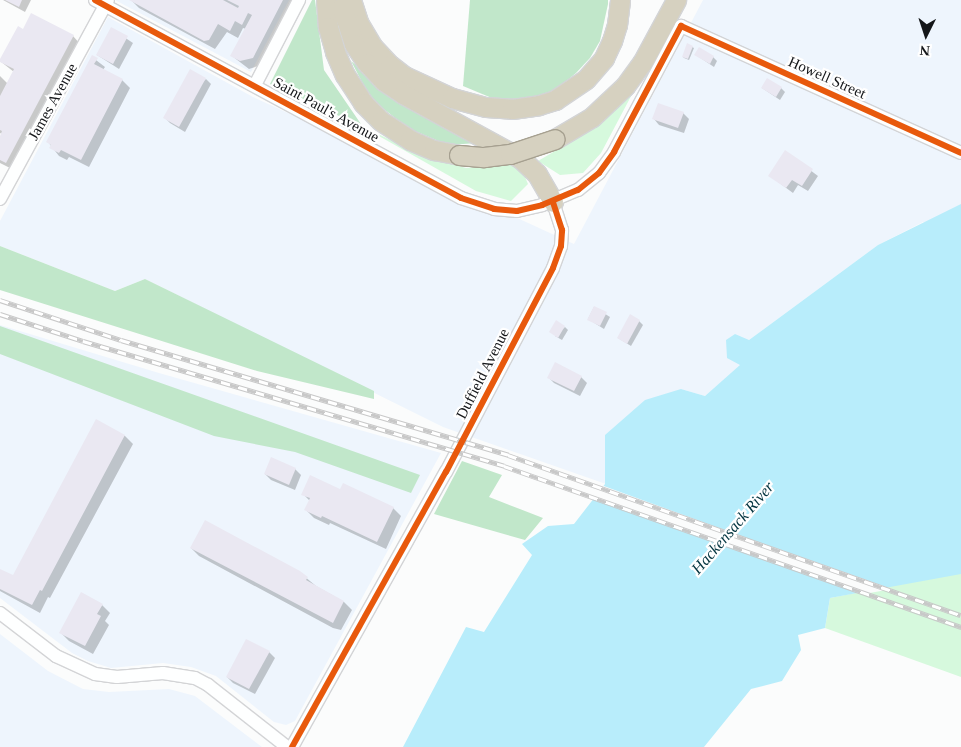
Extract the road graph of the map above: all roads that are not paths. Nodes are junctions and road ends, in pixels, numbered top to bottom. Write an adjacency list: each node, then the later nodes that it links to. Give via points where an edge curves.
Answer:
1 (299, 0): 8 (street)
2 (326, 0): 6 (highway, bridge, via 328,27 335,52 363,103 410,140 434,150 484,157 510,154 555,140 592,117 625,86 642,63)
3 (341, 0): 11 (highway, via 345,23 354,44 384,81 520,158 537,174)
4 (351, 0): 5 (highway, via 368,39 397,70 452,98 512,109 555,100 586,79 604,58 612,41 618,25)
5 (620, 0)
6 (676, 0)
7 (103, 2): 8 (street, Saint Paul's Avenue); 10 (street, James Avenue)
8 (255, 85): 11 (street, Saint Paul's Avenue, via 469,202 517,211)
9 (961, 153): 11 (street, Howell Street, via 681,26 604,167 578,190)
10 (0, 199)
11 (553, 202): 14 (street, Duffield Avenue, via 561,223 562,238 553,268 446,472)
12 (0, 613): 13 (street, via 56,656 95,674 117,678 163,673 195,678)
13 (287, 747)
14 (292, 747)

